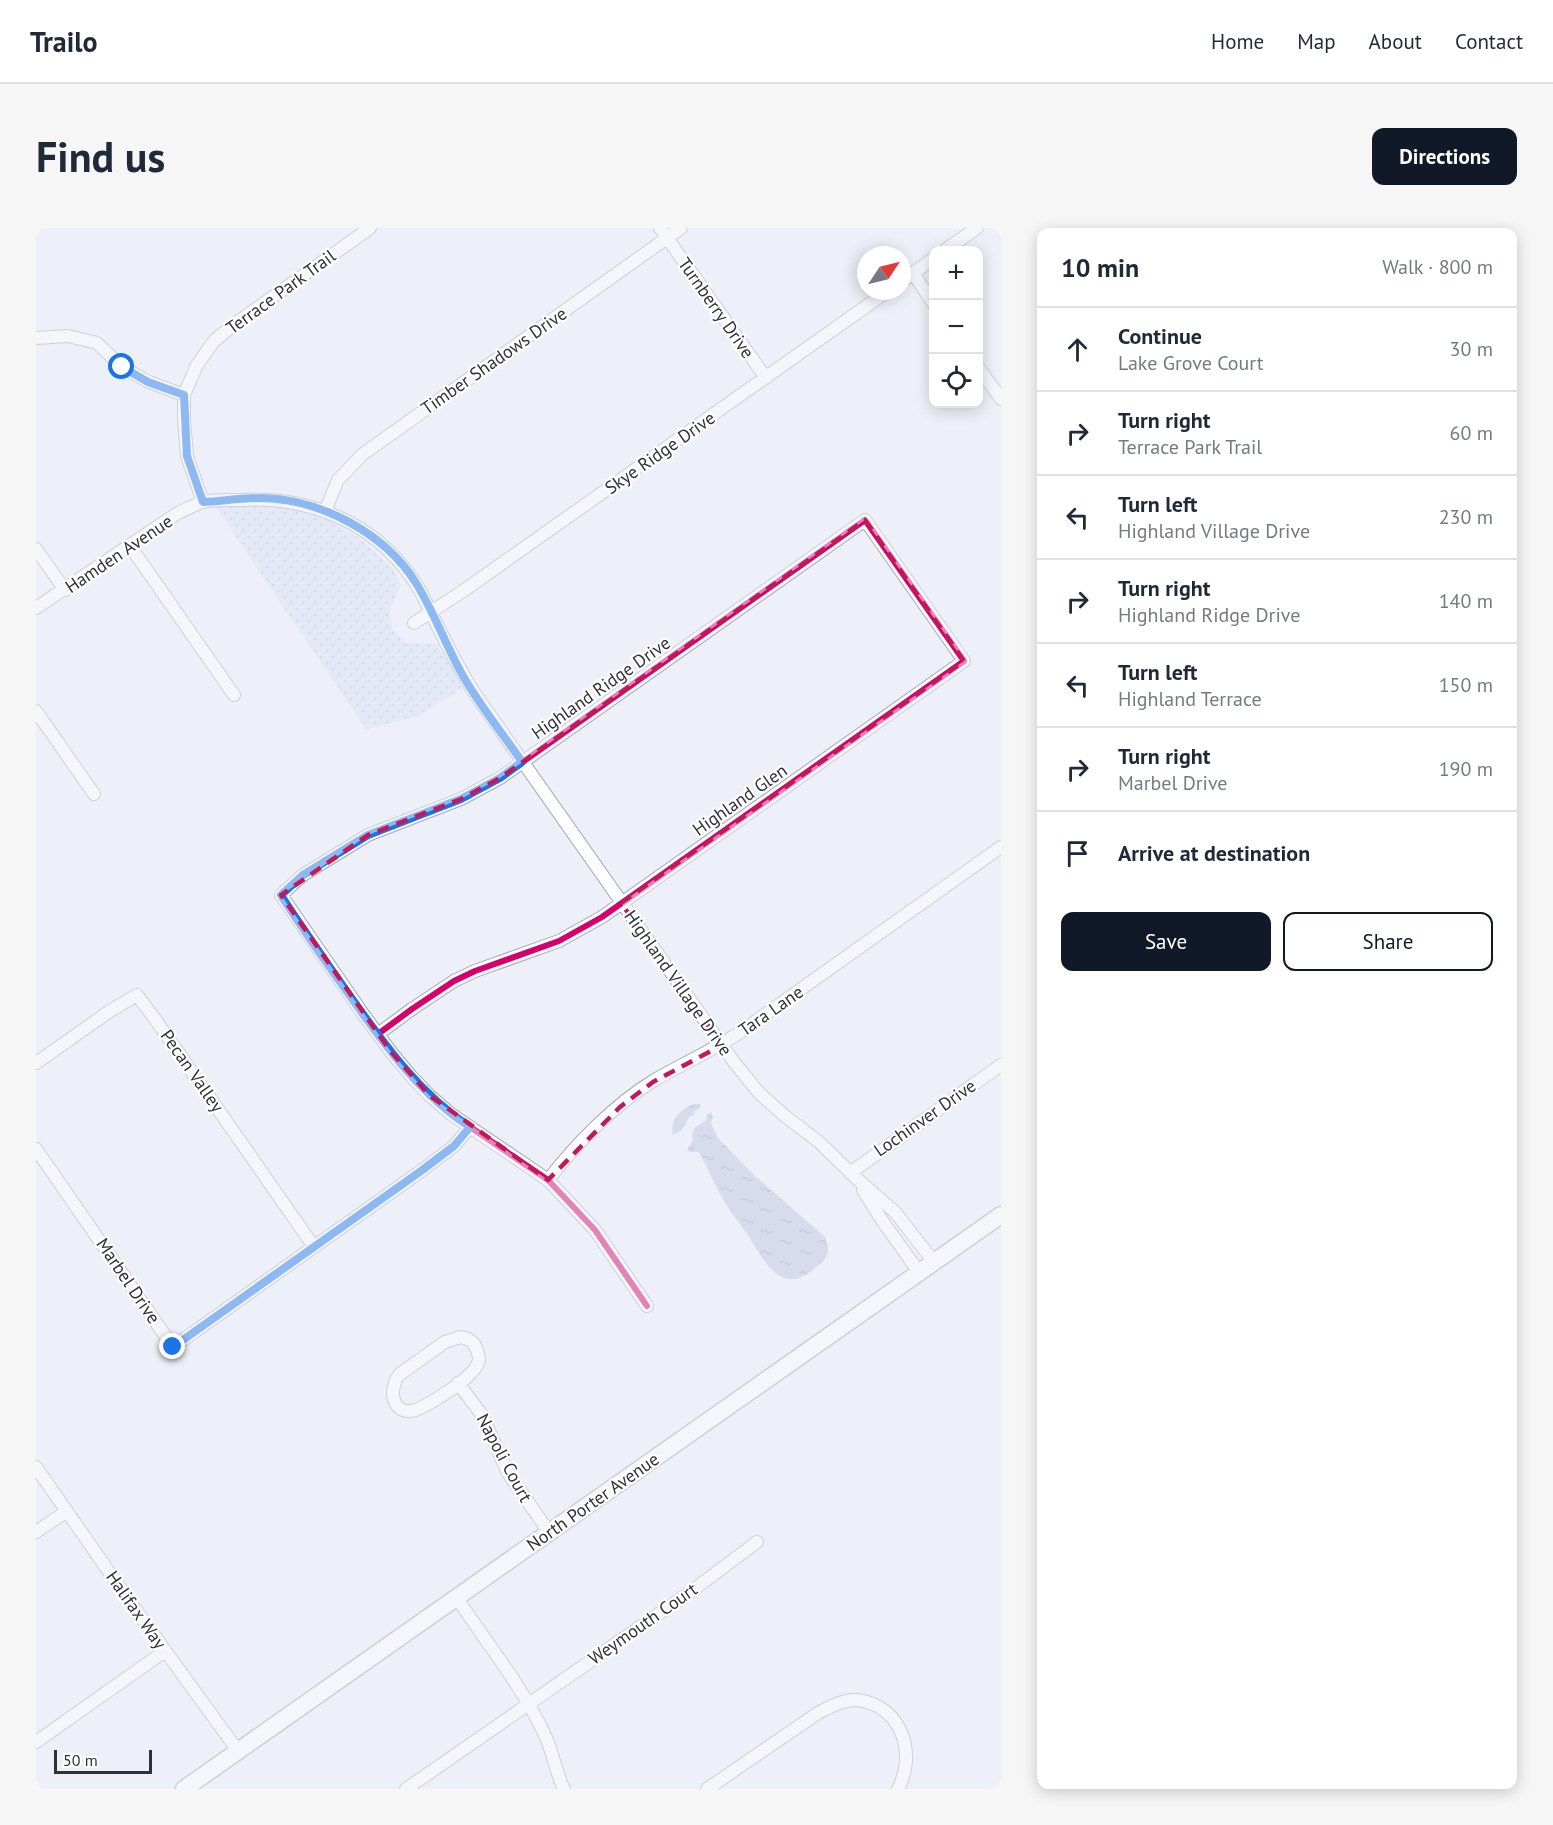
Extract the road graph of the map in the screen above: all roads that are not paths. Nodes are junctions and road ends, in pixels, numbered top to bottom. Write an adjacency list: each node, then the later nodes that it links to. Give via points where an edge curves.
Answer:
1 (346, 228): 6 (street)
2 (370, 228): 6 (street, Terrace Park Trail)
3 (681, 228): 5 (street, Timber Shadows Drive)
4 (977, 228): 7 (street)
5 (663, 233): 14 (street, Turnberry Drive); 18 (street, Timber Shadows Drive, via 363,454 338,480)
6 (354, 239): 15 (street, Terrace Park Trail, via 214,342 197,365)
7 (951, 246)
8 (929, 262): 9 (street)
9 (913, 273): 11 (street)
10 (875, 300): 14 (street, Skye Ridge Drive)
11 (931, 300)
12 (36, 338): 15 (street, via 68,336 97,343 122,367)
13 (983, 374): 16 (street)
14 (766, 378): 24 (street, Skye Ridge Drive)
15 (184, 395): 17 (street, Terrace Park Trail, via 187,456)
16 (1001, 399)
17 (203, 502): 18 (street, Highland Village Drive, via 262,498); 20 (street, Hamden Avenue, via 178,513)
18 (325, 511): 24 (street, Highland Village Drive, via 355,524 386,549 415,581)
19 (865, 520): 28 (street, Highland Ridge Drive); 31 (street, Highland Glen, via 964,660)
20 (130, 546): 22 (street, Hamden Avenue); 26 (street)
21 (36, 549): 22 (street)
22 (65, 590): 23 (street, Hamden Avenue)
23 (36, 608)
24 (431, 613): 25 (street); 28 (street, Highland Village Drive, via 464,678)
25 (414, 623)
26 (234, 695)
27 (36, 711): 29 (street)
28 (522, 762): 31 (street, Highland Village Drive); 32 (street, Highland Ridge Drive, via 461,799 359,840 303,875 281,895)
29 (94, 794)
30 (1001, 847): 33 (street, Tara Lane)
31 (621, 903): 32 (street, Highland Glen, via 559,941 454,981); 33 (street, Highland Village Drive)
32 (378, 1035): 36 (street, via 429,1095)
33 (722, 1045): 38 (street, Highland Village Drive, via 759,1093); 39 (street, Tara Lane, via 639,1090 586,1137)
34 (36, 1063): 41 (street, Pecan Valley, via 136,995)
35 (1001, 1065): 38 (street, Lochinver Drive)
36 (470, 1127): 39 (street); 41 (street, Marbel Drive, via 442,1156)
37 (36, 1149): 41 (street, Marbel Drive, via 173,1347)
38 (853, 1176): 42 (street, Highland Village Drive, via 895,1212); 43 (street, Highland Village Drive)
39 (548, 1180): 44 (street, via 595,1230)
40 (1001, 1215): 42 (main road, North Porter Avenue)
41 (314, 1247)
42 (934, 1262): 43 (main road, North Porter Avenue)
43 (919, 1272): 49 (main road, North Porter Avenue)
44 (647, 1306)
45 (458, 1383): 45 (street, via 469,1376 479,1359 476,1347 460,1336 400,1374 392,1394 398,1406 410,1412 426,1406); 49 (street, Napoli Court, via 482,1415 508,1473)
46 (36, 1467): 47 (street, Halifax Way)
47 (67, 1511): 48 (street); 52 (street, Halifax Way)
48 (36, 1532)
49 (549, 1532): 51 (main road, North Porter Avenue)
50 (757, 1542): 53 (street, Weymouth Court)
51 (457, 1598): 53 (street); 55 (main road, North Porter Avenue)
52 (165, 1651): 54 (street); 55 (street, Halifax Way)
53 (528, 1703): 57 (street, Weymouth Court); 58 (street, via 545,1735)
54 (36, 1742)
55 (238, 1752): 56 (main road, North Porter Avenue)
56 (184, 1789)
57 (406, 1789)
58 (564, 1789)
59 (707, 1789): 60 (street, via 818,1713 832,1705 856,1700 882,1710 900,1729 907,1757)
60 (898, 1789)

